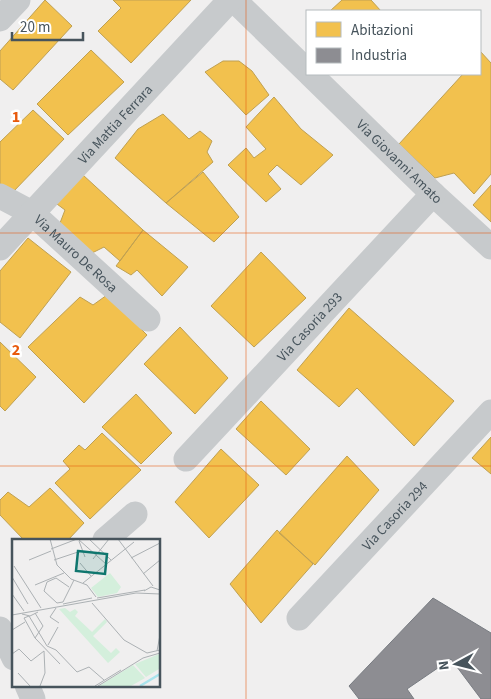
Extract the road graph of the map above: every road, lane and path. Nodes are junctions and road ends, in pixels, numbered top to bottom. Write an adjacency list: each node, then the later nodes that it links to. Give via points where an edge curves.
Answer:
1 (18, 0): 4 (street)
2 (230, 0): 9 (street, Via Mattia Ferrara)
3 (234, 0): 5 (street, Via Giovanni Amato)
4 (0, 19)
5 (306, 70)
6 (311, 75): 7 (street, Via Giovanni Amato)
7 (433, 194): 10 (street, Via Giovanni Amato); 14 (street, Via Casoria 293)
8 (0, 196): 9 (street, Via Mauro De Rosa)
9 (32, 213): 11 (street, Via Mattia Ferrara); 12 (street, Via Mauro De Rosa)
10 (491, 247)
11 (0, 248)
12 (148, 319)
13 (491, 412): 17 (street, Via Casoria 294)
14 (186, 459)
15 (135, 514): 16 (street)
16 (106, 539)
17 (299, 618)
18 (12, 621): 19 (street)
19 (0, 627): 20 (street)
20 (12, 654)
21 (27, 686): 22 (street)
22 (33, 699)

